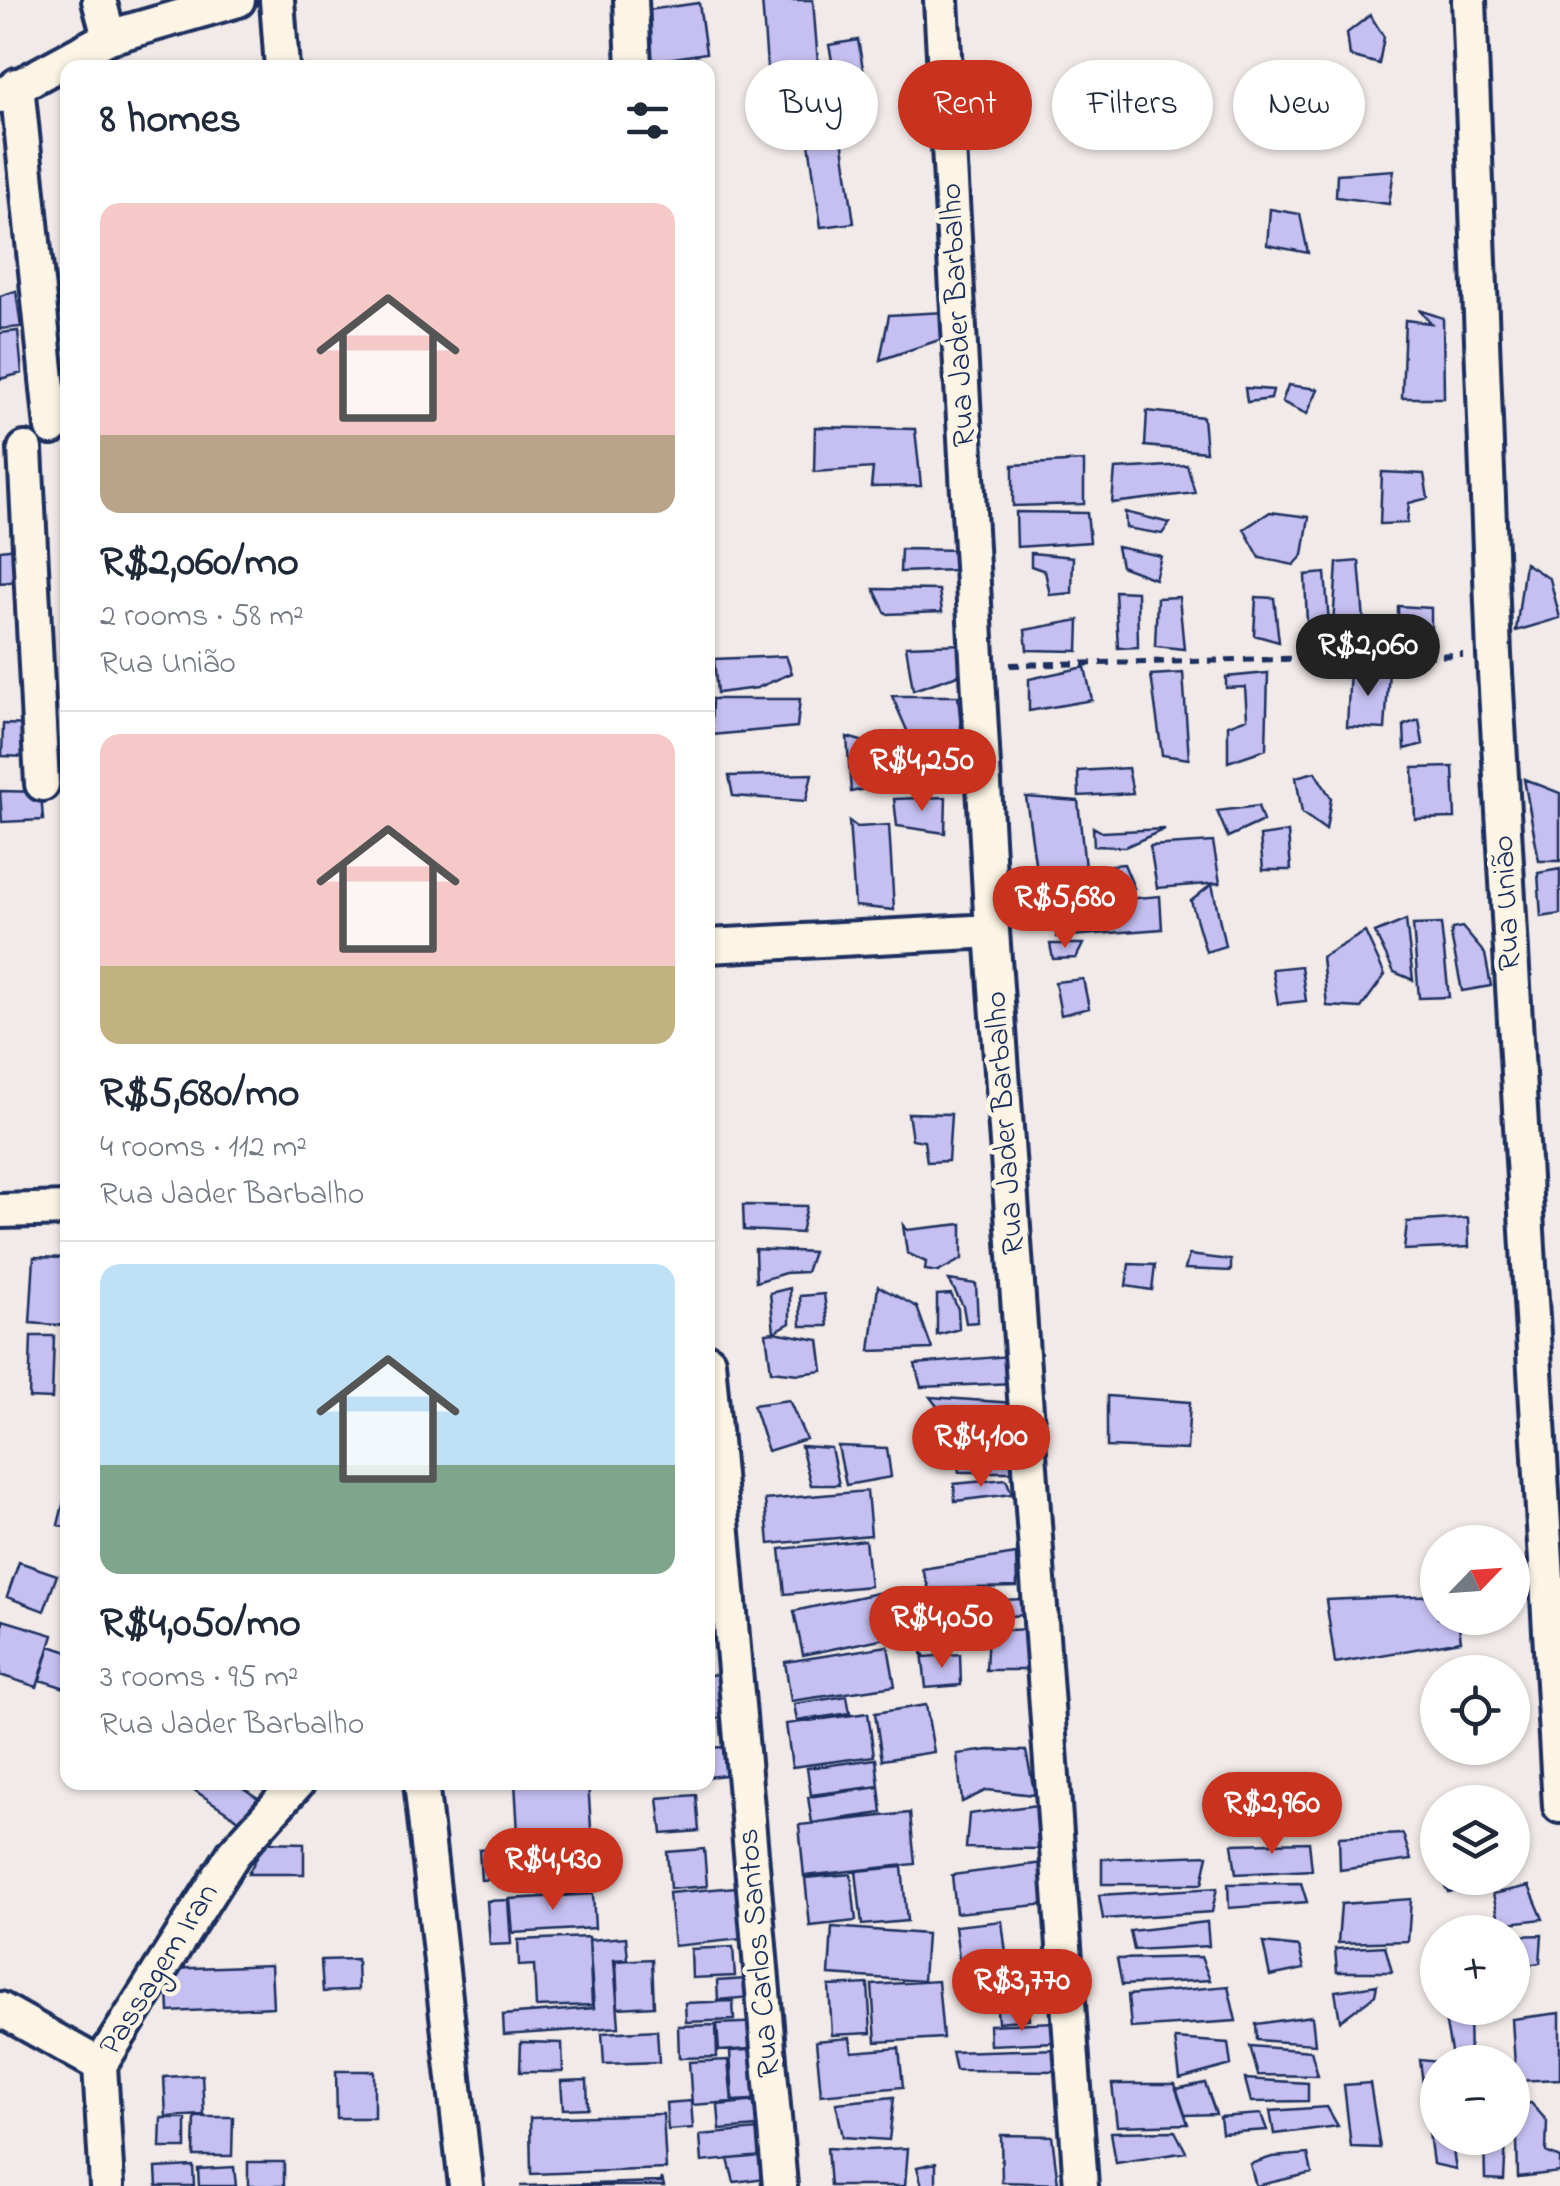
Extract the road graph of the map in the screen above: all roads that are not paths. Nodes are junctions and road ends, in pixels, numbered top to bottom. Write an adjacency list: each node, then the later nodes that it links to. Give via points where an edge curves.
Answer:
1 (99, 0): 7 (street)
2 (238, 0): 7 (street)
3 (277, 0): 9 (street)
4 (631, 0): 10 (street)
5 (942, 0): 16 (street, Rua Jader Barbalho)
6 (1469, 0): 23 (street, Rua União, via 1494,654)
7 (109, 37): 8 (street)
8 (66, 60)
9 (281, 60)
10 (634, 60)
11 (60, 63): 12 (street)
12 (9, 91): 13 (street)
13 (60, 426): 14 (street)
14 (12, 452): 15 (street)
15 (42, 784)
16 (992, 931): 17 (street); 29 (street, Rua Jader Barbalho)
17 (715, 946)
18 (60, 1209): 19 (street)
19 (0, 1211)
20 (715, 1440): 28 (street, Rua Carlos Santos)
21 (291, 1790): 25 (street, Passagem Iran, via 234,1853)
22 (422, 1790): 27 (street)
23 (1560, 1806)
24 (0, 2009): 25 (street)
25 (100, 2065): 26 (street, Passagem Iran)
26 (107, 2186)
27 (466, 2186)
28 (780, 2186)
29 (1081, 2186)

